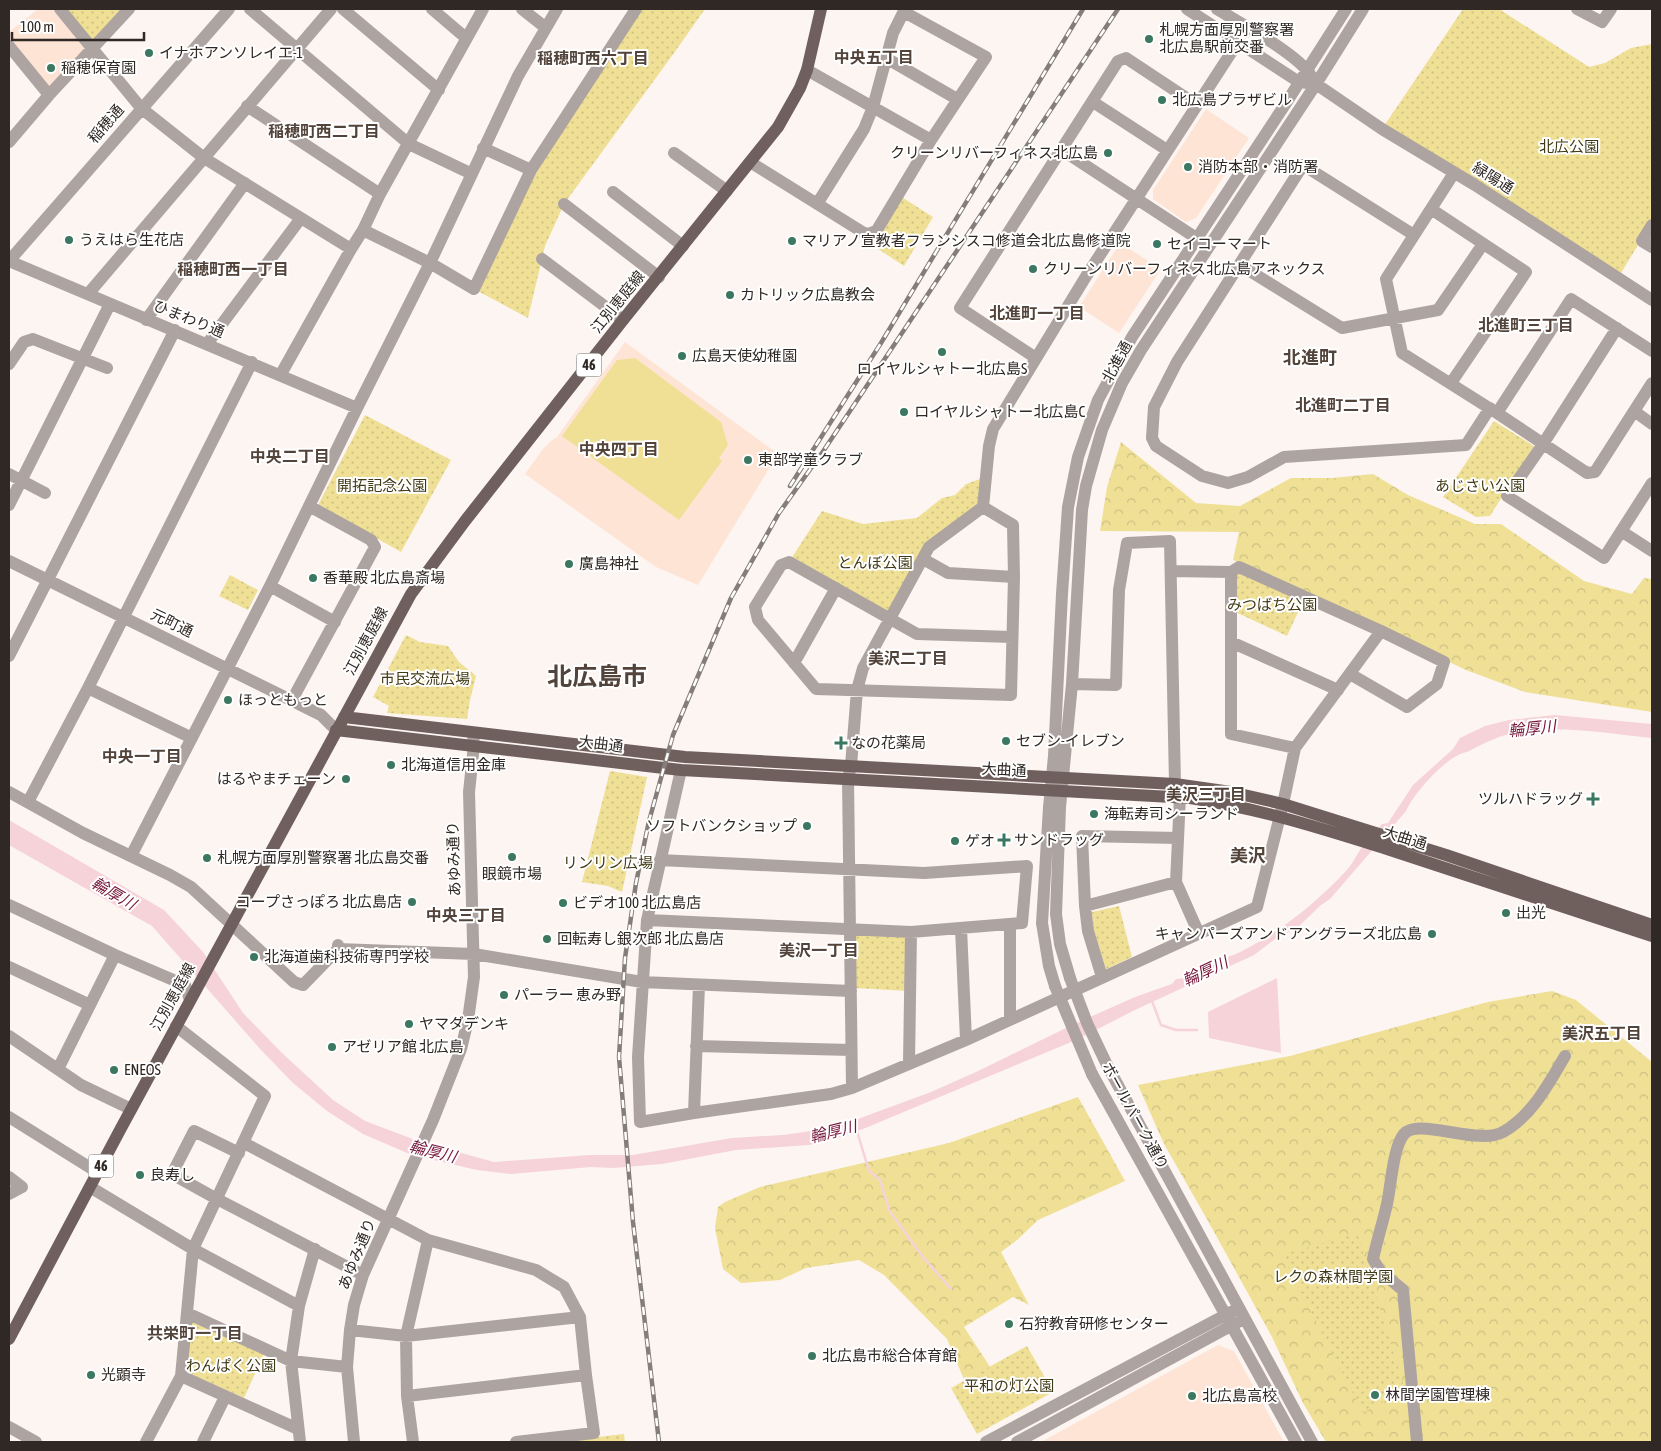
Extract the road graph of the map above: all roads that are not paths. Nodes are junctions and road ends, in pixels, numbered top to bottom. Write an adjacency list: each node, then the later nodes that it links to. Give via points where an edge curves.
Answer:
1 (60, 9): 24 (street)
2 (129, 9): 24 (street)
3 (229, 9): 38 (street, 稲穂通)
4 (250, 9): 25 (street)
5 (330, 9): 25 (street)
6 (343, 9): 31 (street)
7 (432, 9): 21 (street)
8 (483, 9): 21 (street)
9 (522, 9): 20 (street)
10 (557, 9): 20 (street)
11 (636, 9): 48 (street)
12 (821, 9): 27 (main road, 江別恵庭線 / 46)
13 (1187, 9): 22 (street, 緑陽通)
14 (1217, 9): 28 (street, 緑陽通, via 1289,54)
15 (1346, 9): 28 (street, 北進通)
16 (1363, 9): 30 (street, 北進通)
17 (1577, 9): 18 (street, via 1602,22)
18 (1611, 9)
19 (904, 10): 26 (street); 33 (street, via 986,57)
20 (546, 28): 42 (street)
21 (466, 38): 31 (street)
22 (1238, 42): 29 (street, 緑陽通); 35 (street)
23 (9, 46): 32 (street)
24 (92, 48): 32 (street); 38 (street)
25 (297, 49): 36 (street); 41 (street)
26 (886, 58): 33 (street); 37 (street)
27 (807, 70): 37 (street); 47 (main road, 江別恵庭線 / 46, via 778,127)
28 (1307, 70): 29 (street, 北進通); 30 (street, 緑陽通)
29 (1299, 82): 30 (street, 緑陽通); 63 (street, 北進通)
30 (1316, 84): 49 (street, 緑陽通); 66 (street, 北進通)
31 (439, 90): 41 (street)
32 (49, 95): 40 (street)
33 (957, 99): 39 (street)
34 (1093, 102): 35 (street, via 1118,62 1126,58); 43 (street); 44 (street)
35 (1197, 105): 44 (street)
36 (247, 106): 46 (street); 54 (street)
37 (873, 107): 39 (street); 57 (street, via 864,129)
38 (141, 108): 46 (street); 70 (street, 稲穂通)
39 (931, 140): 57 (street, via 877,230 870,234)
40 (9, 142)
41 (409, 144): 50 (street); 54 (street)
42 (483, 148): 48 (street); 50 (street)
43 (1062, 150): 55 (street); 85 (street, via 960,308)
44 (1167, 150): 55 (street)
45 (674, 153): 52 (street)
46 (204, 158): 51 (street); 74 (street)
47 (750, 162): 52 (main road, 江別恵庭線 / 46); 57 (street)
48 (530, 170): 71 (street, via 474,289)
49 (1454, 173): 58 (street); 75 (street, 緑陽通)
50 (472, 174): 71 (street)
51 (245, 183): 59 (street); 78 (street)
52 (727, 191): 65 (main road, 江別恵庭線 / 46)
53 (613, 192): 65 (street)
54 (380, 194): 61 (street)
55 (1136, 199): 63 (street); 85 (street)
56 (564, 204): 73 (street)
57 (817, 204)
58 (1431, 209): 62 (street); 64 (street)
59 (301, 218): 68 (street); 82 (street)
60 (1652, 224): 67 (street, via 1642,241)
61 (363, 230): 68 (street); 71 (street)
62 (1414, 235): 72 (street, via 1303,164); 77 (street, via 1386,279)
63 (1198, 239): 66 (street); 138 (street, 北進通, via 1111,373 1078,457 1068,508 1062,594 1054,756)
64 (1482, 244): 77 (street, via 1438,310); 90 (street, via 1526,272)
65 (683, 246): 73 (main road, 江別恵庭線 / 46)
66 (1209, 246): 124 (street, 北進通, via 1122,383 1092,461 1082,510)
67 (1652, 247)
68 (351, 249): 89 (street)
69 (542, 259): 79 (street)
70 (9, 261): 74 (street, ひまわり通)
71 (430, 263): 92 (street)
72 (1240, 265): 77 (street, via 1342,328); 93 (street, via 1178,362 1154,407 1152,438 1156,446 1202,476 1228,483 1248,477 1284,457 1466,445)
73 (659, 277): 79 (main road, 江別恵庭線 / 46)
74 (88, 294): 76 (street, ひまわり通)
75 (1652, 300)
76 (110, 304): 78 (street, ひまわり通); 84 (street)
77 (1395, 319): 90 (street, via 1402,353)
78 (146, 320): 81 (street, ひまわり通)
79 (624, 320): 130 (main road, 江別恵庭線 / 46, via 411,594)
80 (1617, 328): 83 (street); 93 (street, via 1571,299); 96 (street)
81 (175, 330): 82 (street, ひまわり通); 111 (street)
82 (207, 344): 86 (street, ひまわり通)
83 (1652, 351)
84 (84, 358): 87 (street, via 33,339 24,342); 88 (street); 98 (street)
85 (1036, 358): 103 (street, via 993,429)
86 (252, 362): 89 (street, ひまわり通); 114 (street)
87 (9, 364)
88 (107, 368)
89 (281, 374): 92 (street, ひまわり通)
90 (1451, 383): 93 (street)
91 (1652, 383): 94 (street)
92 (357, 408): 102 (street)
93 (1494, 410): 96 (street)
94 (1634, 411): 95 (street); 96 (street, via 1595,472 1587,473)
95 (1652, 424)
96 (1543, 444): 104 (street, via 1508,496 1604,558)
97 (9, 474): 98 (street)
98 (21, 480): 100 (street); 101 (street)
99 (1652, 483): 104 (street)
100 (45, 493)
101 (9, 505)
102 (309, 506): 112 (street); 116 (street, via 371,540 375,547)
103 (983, 507): 106 (street, via 929,547); 110 (street, via 1013,525)
104 (1621, 531): 105 (street)
105 (1652, 551)
106 (923, 559): 110 (street, via 948,573); 115 (street)
107 (9, 561): 111 (street, 元町通)
108 (1171, 572): 109 (street); 124 (street, via 1170,540 1127,543 1118,590 1116,684); 139 (street)
109 (1231, 572): 117 (street, via 1239,567); 119 (street)
110 (1014, 577): 118 (street)
111 (48, 581): 114 (street, 元町通); 120 (street)
112 (270, 586): 116 (street); 122 (street)
113 (836, 588): 115 (street); 121 (street); 121 (street, via 789,562 781,565 755,607 758,620)
114 (123, 617): 122 (street, 元町通); 125 (street)
115 (891, 618): 118 (street, via 917,634); 126 (street, via 863,668)
116 (335, 622): 128 (street)
117 (1381, 631): 123 (street); 123 (street, via 1444,662 1437,684 1407,707)
118 (1012, 636): 126 (street, via 1011,695)
119 (1231, 642): 127 (street); 134 (street, via 1230,734)
120 (9, 656)
121 (794, 664): 126 (street, via 816,689)
122 (227, 668): 128 (street, 元町通); 132 (street)
123 (1350, 674): 127 (street)
124 (1072, 684): 138 (street, 北進通)
125 (88, 688): 132 (street); 142 (street)
126 (857, 690): 135 (street)
127 (1338, 690): 134 (street)
128 (292, 700): 129 (street, 元町通)
129 (321, 715): 130 (street); 131 (street)
130 (344, 718): 131 (main road, 江別恵庭線 / 46); 133 (main road, 大曲通)
131 (336, 730): 133 (main road, 大曲通, via 458,745); 154 (main road, 江別恵庭線 / 46)
132 (192, 738): 146 (street)
133 (473, 739): 135 (main road, 大曲通, via 685,757); 136 (main road, 大曲通); 161 (street, あゆみ通り, via 469,792)
134 (1295, 748): 143 (street)
135 (851, 766): 137 (street); 138 (main road, 大曲通)
136 (681, 770): 137 (main road, 大曲通); 147 (street)
137 (848, 779): 138 (main road, 大曲通); 148 (street)
138 (1057, 783): 139 (main road, 大曲通); 141 (main road, 大曲通); 196 (street, ボールパーク通り, bridge, via 1056,914 1060,944 1070,978 1107,1064); 198 (street, ボールパーク通り, bridge, via 1042,923 1055,986 1092,1074)
139 (1175, 784): 141 (street); 143 (main road, 大曲通, via 1231,792)
140 (9, 792): 142 (street)
141 (1180, 796): 143 (main road, 大曲通); 144 (street)
142 (28, 802): 146 (street)
143 (1281, 810): 145 (main road, 大曲通); 159 (street, via 1257,906)
144 (1178, 838): 149 (street); 151 (street, via 1082,836)
145 (1401, 848): 155 (main road, 大曲通, via 1446,855); 160 (main road, 大曲通)
146 (131, 856): 154 (street, via 190,887)
147 (660, 860): 148 (street); 152 (street)
148 (849, 870): 153 (street, via 924,873 1027,866 1022,923); 157 (street)
149 (1176, 882): 151 (street); 159 (street)
150 (9, 905): 162 (street)
151 (1085, 906): 164 (street, via 1088,931)
152 (647, 920): 157 (street); 165 (street)
153 (1010, 924): 156 (street); 170 (street)
154 (231, 925): 161 (street, via 294,982 303,985 338,947); 168 (main road, 江別恵庭線 / 46)
155 (1652, 925)
156 (961, 928): 158 (street); 173 (street)
157 (850, 929): 158 (street); 167 (street)
158 (911, 932): 177 (street)
159 (1199, 934): 164 (street)
160 (1652, 936)
161 (474, 954): 165 (street); 189 (street, あゆみ通り, via 474,977 464,1039 430,1126)
162 (115, 955): 168 (street, via 185,985); 169 (street)
163 (11, 973): 169 (street)
164 (1102, 977): 170 (street)
165 (642, 982): 166 (street); 181 (street, via 638,1057 640,1122)
166 (699, 985): 167 (street); 174 (street)
167 (851, 990): 175 (street)
168 (192, 998): 171 (main road, 江別恵庭線 / 46)
169 (90, 1005): 178 (street)
170 (1010, 1018): 173 (street)
171 (176, 1026): 180 (main road, 江別恵庭線 / 46); 183 (street, via 265,1096)
172 (9, 1036): 178 (street)
173 (966, 1040): 177 (street)
174 (696, 1046): 175 (street); 181 (street)
175 (851, 1050): 179 (street)
176 (1565, 1056): 220 (street, via 1548,1085 1521,1119 1502,1132 1474,1137 1418,1128 1405,1132 1398,1144 1373,1259 1380,1270 1403,1290)
177 (909, 1064): 179 (street)
178 (58, 1069): 180 (street, via 81,1085)
179 (852, 1088): 181 (street, via 832,1094)
180 (131, 1109): 184 (main road, 江別恵庭線 / 46)
181 (694, 1113)
182 (9, 1117): 184 (street)
183 (241, 1148): 188 (street); 188 (street, via 194,1131 172,1174); 189 (street)
184 (97, 1172): 186 (main road, 江別恵庭線 / 46)
185 (9, 1177): 187 (street, via 22,1187)
186 (90, 1187): 191 (street); 201 (main road, 江別恵庭線 / 46)
187 (9, 1194)
188 (217, 1199): 191 (street); 192 (street)
189 (388, 1219): 190 (street); 193 (street, あゆみ通り)
190 (428, 1240): 197 (street, via 536,1270 564,1287); 200 (street)
191 (193, 1249): 194 (street); 195 (street)
192 (315, 1249): 193 (street); 194 (street)
193 (363, 1275): 199 (street, あゆみ通り)
194 (299, 1306): 202 (street)
195 (187, 1313): 202 (street); 205 (street)
196 (1242, 1313): 198 (street); 219 (street, ボールパーク通り)
197 (580, 1317): 200 (street); 204 (street)
198 (1229, 1320): 216 (street); 217 (street); 218 (street, ボールパーク通り)
199 (350, 1330): 200 (street); 203 (street, あゆみ通り)
200 (406, 1336): 206 (street)
201 (9, 1339)
202 (290, 1361): 203 (street); 209 (street)
203 (346, 1368): 213 (street, あゆみ通り)
204 (586, 1375): 206 (street); 215 (street, via 594,1433)
205 (181, 1376): 207 (street); 211 (street)
206 (407, 1396): 214 (street)
207 (225, 1397): 209 (street); 212 (street)
208 (9, 1427): 210 (street)
209 (299, 1436)
210 (36, 1442)
211 (146, 1442)
212 (203, 1442)
213 (354, 1442)
214 (413, 1442)
215 (516, 1442)
216 (986, 1442)
217 (1017, 1442)
218 (1296, 1442)
219 (1312, 1442)
220 (1417, 1442)

